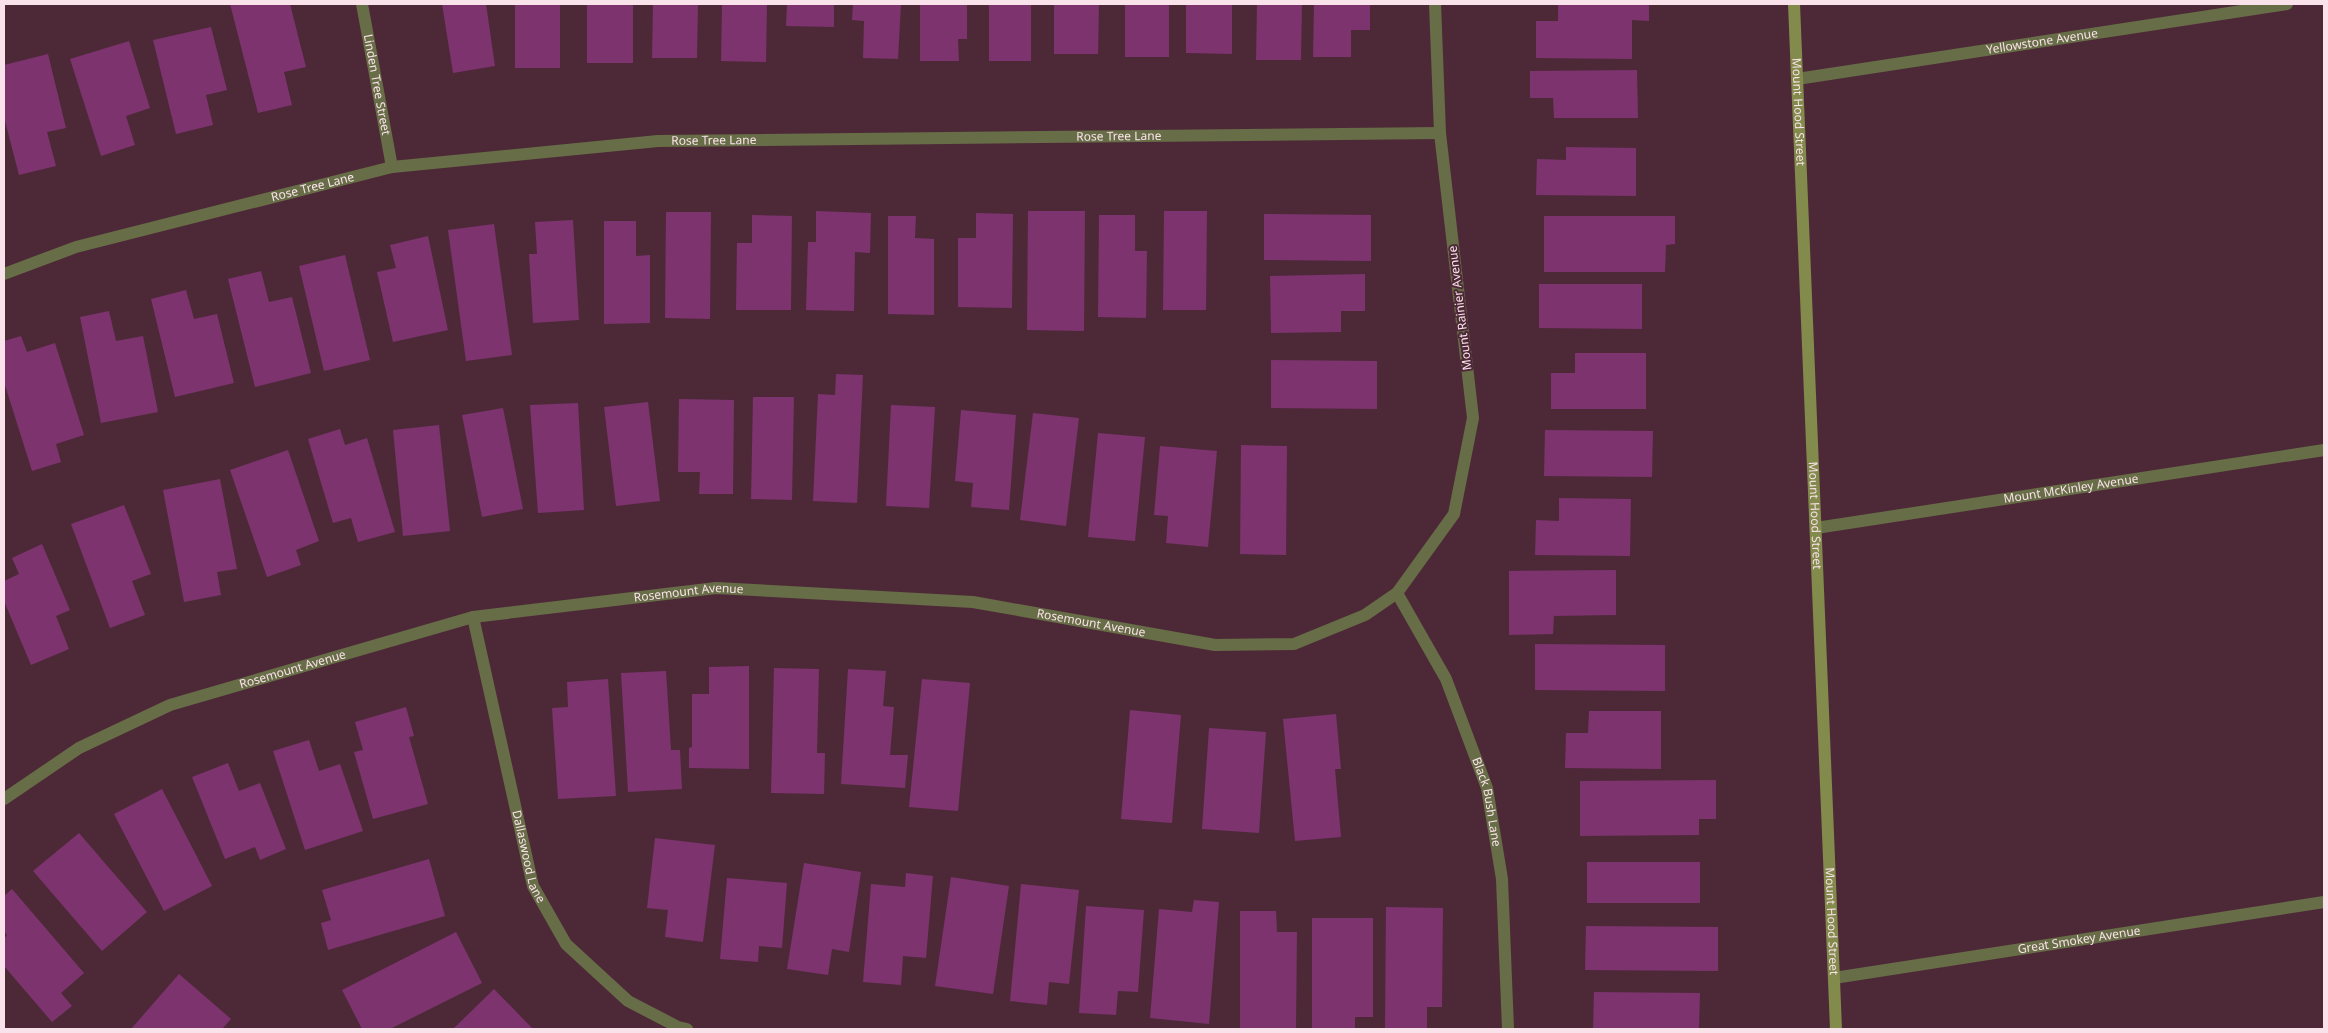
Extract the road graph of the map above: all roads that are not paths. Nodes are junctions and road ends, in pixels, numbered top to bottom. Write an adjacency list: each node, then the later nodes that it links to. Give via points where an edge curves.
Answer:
1 (362, 4): 7 (street, Linden Tree Street)
2 (1435, 4): 6 (street, Mount Rainier Avenue)
3 (1794, 4): 5 (street, Mount Hood Street)
4 (2287, 4): 5 (street, Yellowstone Avenue)
5 (1797, 79): 10 (street, Mount Hood Street)
6 (1440, 133): 7 (street, Rose Tree Lane, via 658,141); 11 (street, Mount Rainier Avenue, via 1473,418 1454,514)
7 (392, 167): 8 (street, Rose Tree Lane, via 76,247)
8 (4, 274)
9 (2324, 450): 10 (street, Mount McKinley Avenue)
10 (1816, 528): 15 (street, Mount Hood Street)
11 (1397, 593): 12 (street, Rosemount Avenue, via 1366,616 1294,644 1215,645 972,602 716,588); 17 (street, Black Bush Lane, via 1446,679 1487,788 1502,879)
12 (473, 617): 13 (street, Rosemount Avenue, via 170,705 79,748); 16 (street, Dallaswood Lane, via 533,886 566,944 628,1001)
13 (4, 799)
14 (2324, 902): 15 (street, Great Smokey Avenue)
15 (1834, 978): 18 (street, Mount Hood Street)
16 (687, 1029)
17 (1508, 1029)
18 (1836, 1029)

